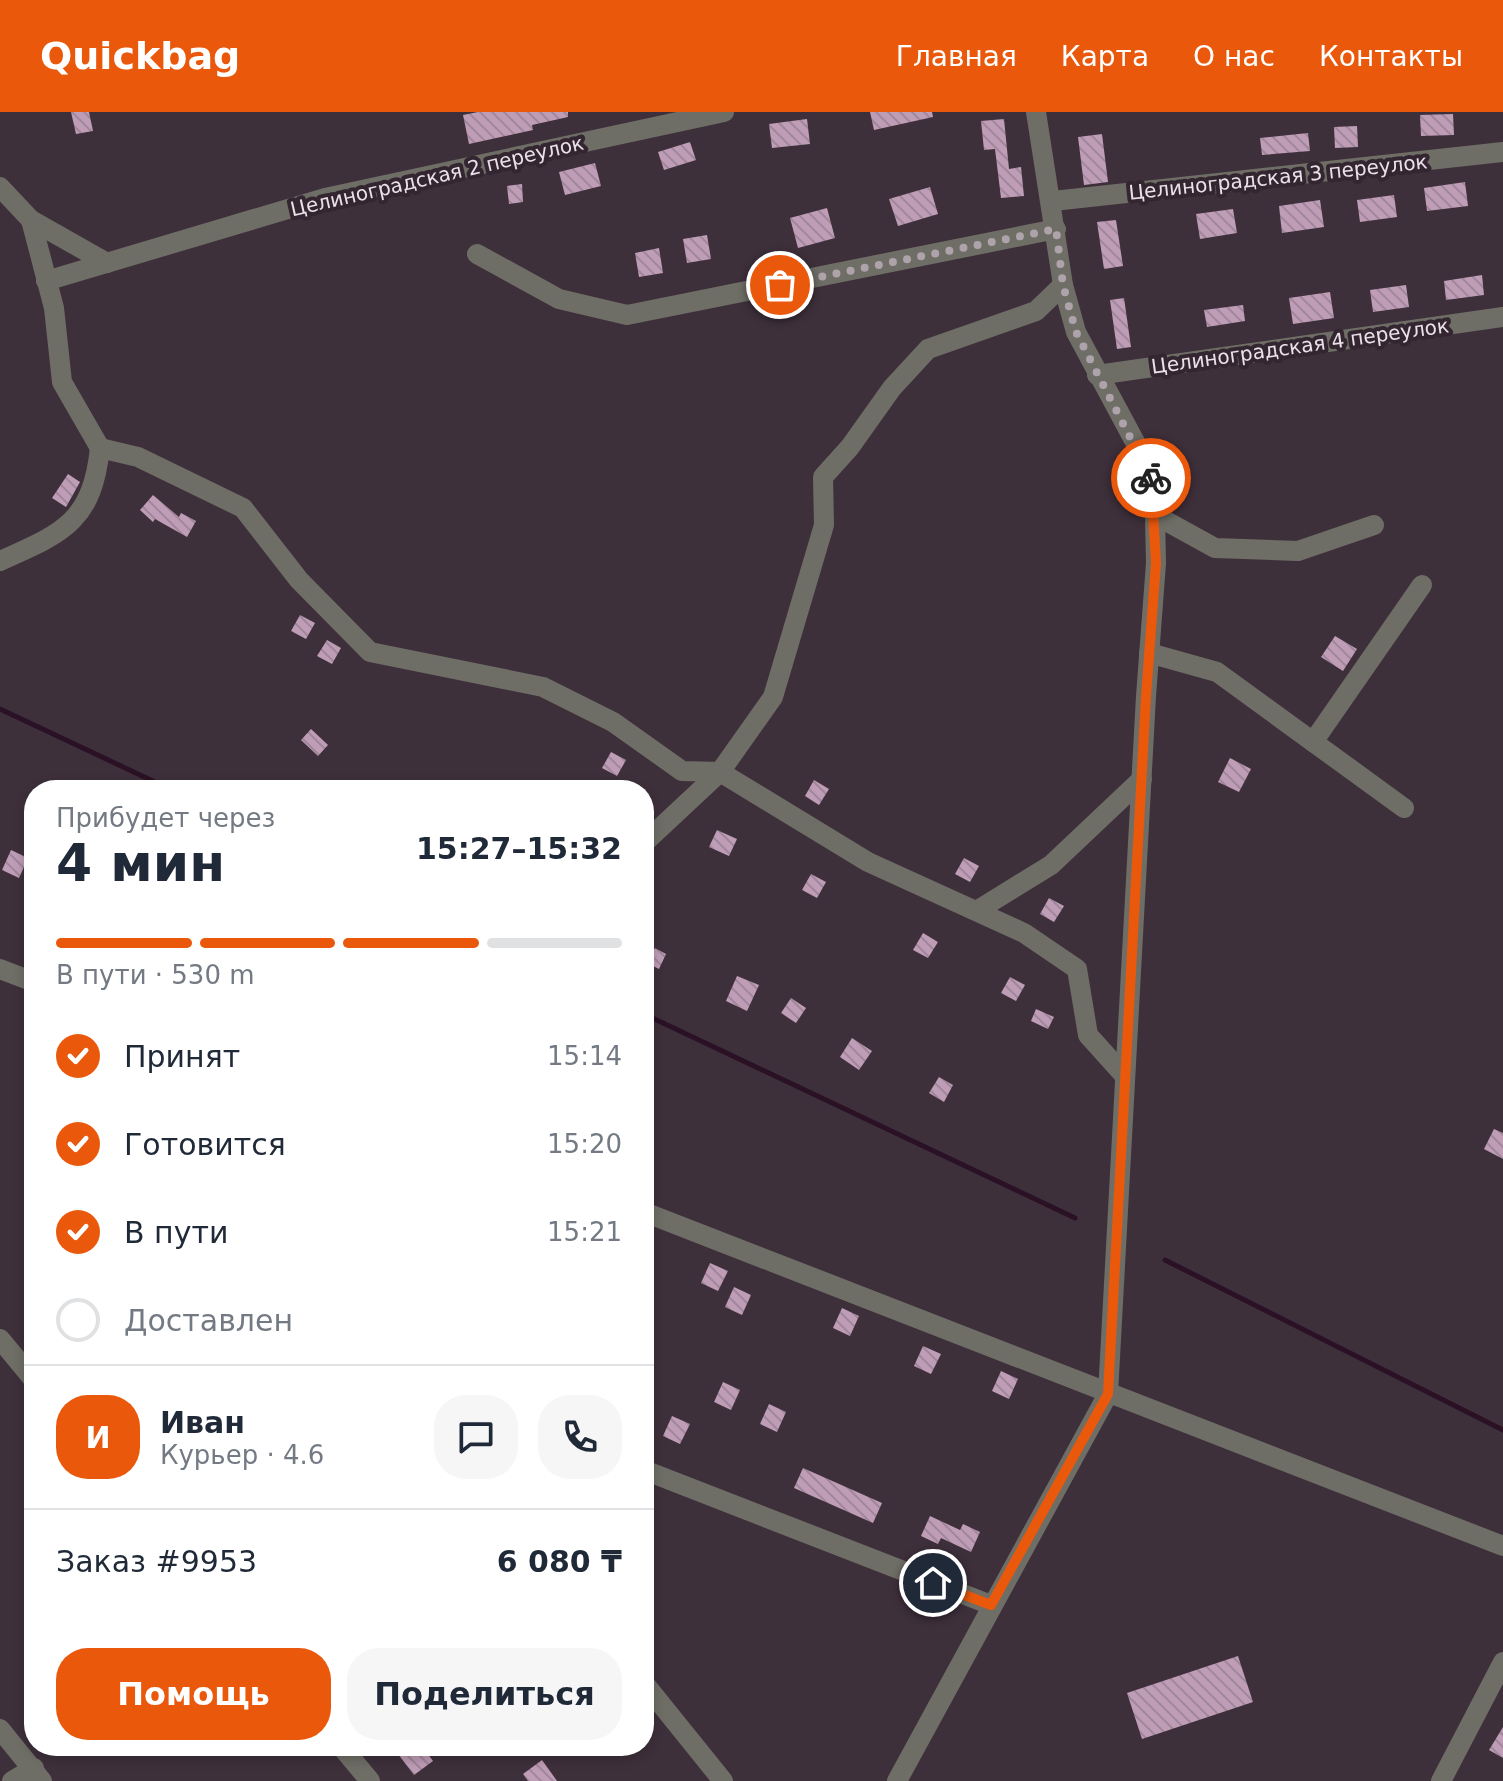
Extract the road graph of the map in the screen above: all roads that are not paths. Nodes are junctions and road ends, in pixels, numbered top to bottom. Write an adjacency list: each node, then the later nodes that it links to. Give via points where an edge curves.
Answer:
1 (724, 112): 9 (street, Целиноградская 2 переулок, via 325,198)
2 (1036, 112): 5 (street)
3 (1503, 152): 5 (street, Целиноградская 3 переулок)
4 (0, 187): 6 (street)
5 (1053, 201): 7 (street)
6 (31, 220): 9 (street); 10 (street)
7 (1056, 229): 8 (street, via 627,315 559,299); 11 (street)
8 (477, 254)
9 (107, 263): 10 (street, Целиноградская 2 переулок)
10 (46, 281): 14 (street, via 62,382)
11 (1063, 285): 13 (street, via 1076,332); 21 (street, via 1036,311 928,349 823,477 824,525 773,697)
12 (1503, 317): 13 (street, Целиноградская 4 переулок)
13 (1097, 375): 15 (street, via 1150,470)
14 (100, 448): 17 (street, via 97,478 79,517); 21 (street, via 138,457 243,508 299,580 370,652 543,687 613,722 682,771)
15 (1155, 515): 16 (street, via 1215,548 1298,551); 19 (street)
16 (1374, 525)
17 (0, 561)
18 (1422, 585): 20 (street)
19 (1149, 653): 20 (street, via 1217,672); 22 (street)
20 (1313, 742): 23 (street)
21 (720, 772): 24 (street); 25 (street, via 868,862)
22 (1142, 779): 25 (street, via 1051,865); 28 (street)
23 (1404, 808)
24 (654, 834)
25 (978, 910): 28 (street, via 1077,969 1088,1035)
26 (0, 969): 27 (street)
27 (24, 978)
28 (1124, 1075): 32 (street)
29 (654, 1216): 32 (street)
30 (0, 1339): 31 (street)
31 (24, 1367)
32 (1108, 1394): 34 (street); 35 (street)
33 (654, 1474): 35 (street)
34 (1503, 1546)
35 (991, 1605): 44 (street)
36 (1503, 1662): 45 (street)
37 (654, 1695): 43 (street)
38 (0, 1729): 40 (street)
39 (349, 1756): 42 (street)
40 (38, 1774): 41 (street)
41 (12, 1781)
42 (370, 1781)
43 (723, 1781)
44 (897, 1781)
45 (1441, 1781)

